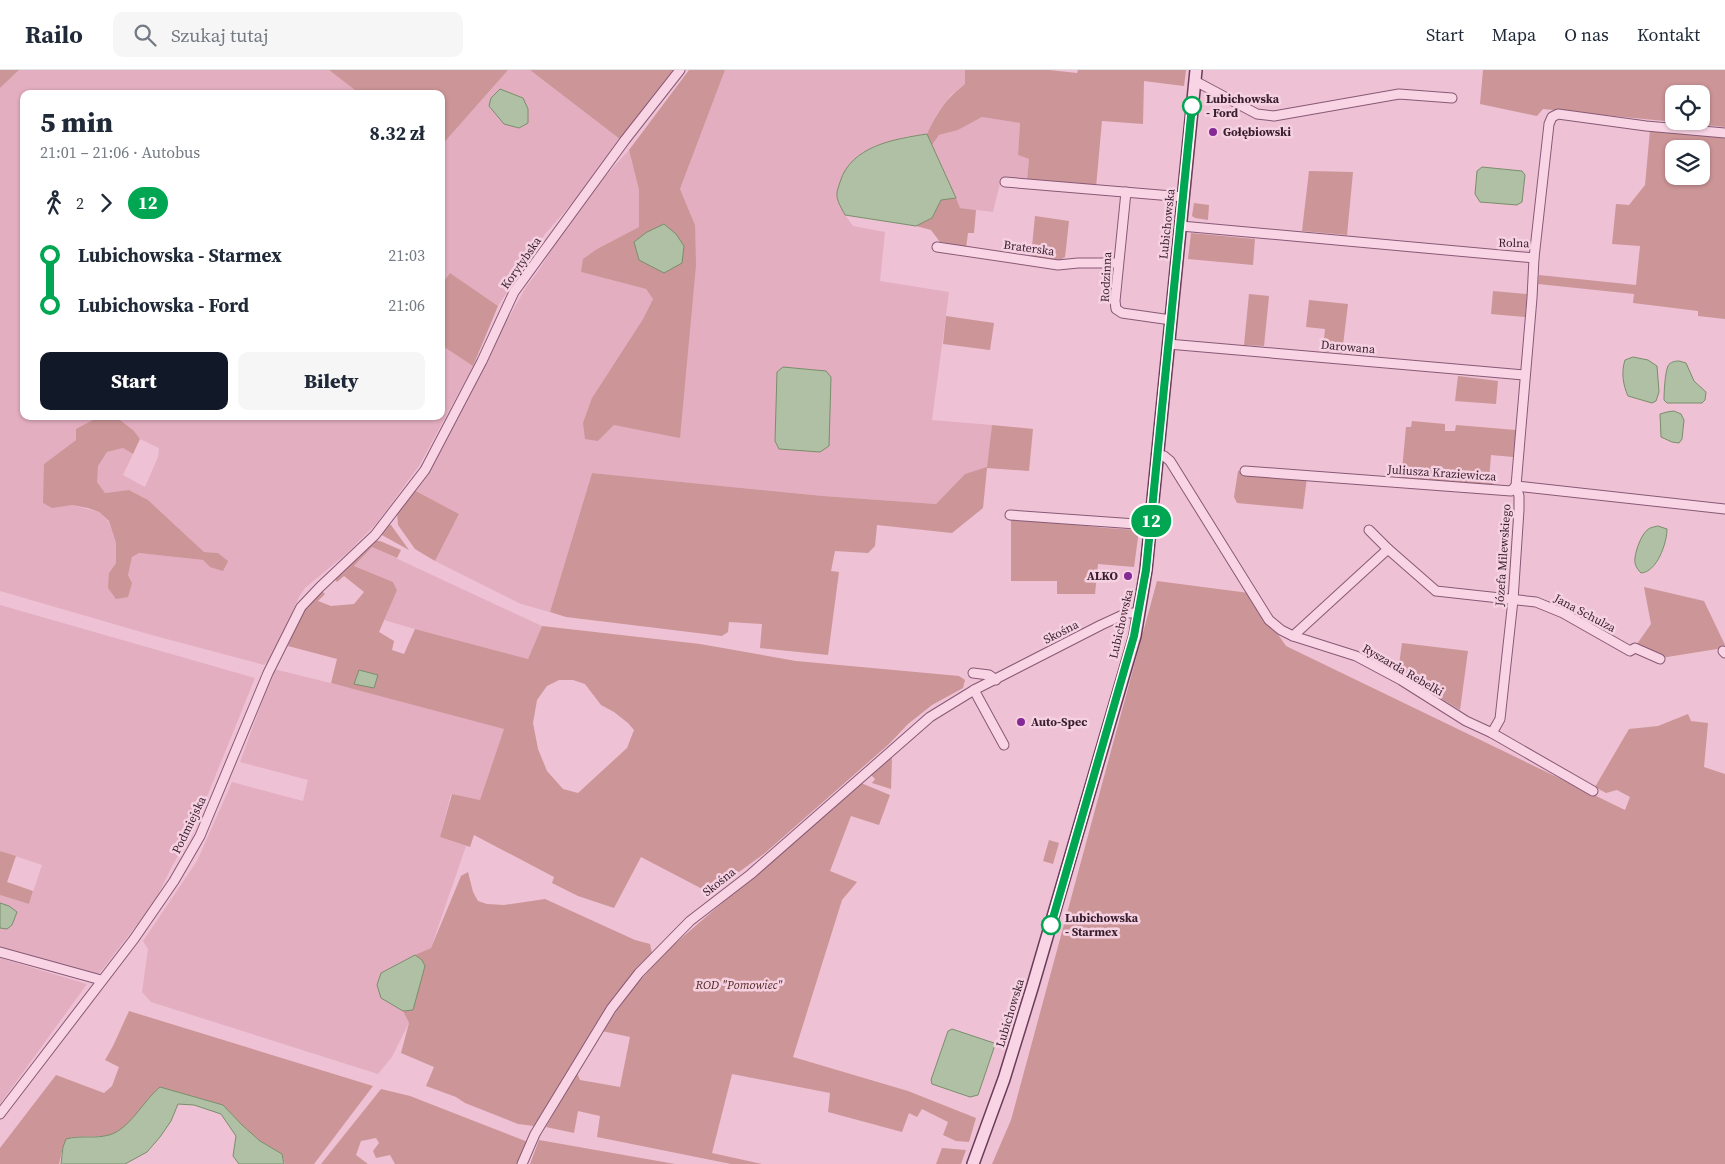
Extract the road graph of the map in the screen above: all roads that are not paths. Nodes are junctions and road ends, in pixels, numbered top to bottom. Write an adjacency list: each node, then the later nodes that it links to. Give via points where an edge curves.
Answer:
1 (680, 70): 22 (street, Korytybska, via 514,292 425,470)
2 (1195, 76): 3 (street, via 1257,114 1266,116 1399,94); 7 (street, Lubichowska)
3 (1452, 98)
4 (1725, 134): 10 (street, Rolna, via 1558,114 1552,117)
5 (1005, 182): 6 (street)
6 (1126, 192): 7 (street); 11 (street, Rodzinna)
7 (1184, 197): 8 (street, Lubichowska)
8 (1181, 226): 10 (street, Rolna); 12 (street, Lubichowska)
9 (937, 247): 11 (street, Braterska, via 1058,265)
10 (1534, 258): 14 (street, Józefa Milewskiego)
11 (1118, 263): 12 (street, Rodzinna, via 1116,309 1122,313)
12 (1170, 320): 13 (street, Lubichowska)
13 (1168, 344): 14 (street, Darowana); 15 (street, Lubichowska)
14 (1524, 375): 17 (street, Józefa Milewskiego)
15 (1158, 455): 20 (street, Lubichowska); 26 (street, Ryszarda Rebelki, via 1170,460 1269,620)
16 (1244, 471): 17 (street, Juliusza Kraziewicza, via 1511,491)
17 (1516, 486): 18 (street, Juliusza Kraziewicza); 24 (street, Józefa Milewskiego, via 1519,510)
18 (1725, 509)
19 (1010, 515): 20 (street)
20 (1150, 525): 25 (street, Lubichowska)
21 (1369, 530): 23 (street, Jana Schulza)
22 (375, 535): 35 (street, Podmiejska, via 301,608 268,673 200,836 174,881)
23 (1388, 550): 24 (street, Jana Schulza, via 1436,591); 26 (street)
24 (1513, 600): 27 (street, Jana Schulza, via 1536,602 1563,613 1630,652 1636,648); 31 (street, Józefa Milewskiego, via 1500,719)
25 (1140, 613): 29 (street, Skośna, via 1127,613); 38 (street, Lubichowska, via 1028,1004)
26 (1293, 636): 31 (street, Ryszarda Rebelki, via 1356,656)
27 (1660, 659)
28 (974, 673): 29 (street, via 989,675)
29 (996, 680): 30 (street, Skośna)
30 (974, 690): 32 (street); 37 (street, Skośna, via 930,717 751,874 689,922 639,973 611,1008 590,1042)
31 (1492, 733): 33 (street, Ryszarda Rebelki)
32 (1004, 745)
33 (1592, 791)
34 (0, 952): 35 (street)
35 (101, 980): 36 (street, Podmiejska)
36 (0, 1114)
37 (522, 1164)
38 (973, 1164)

